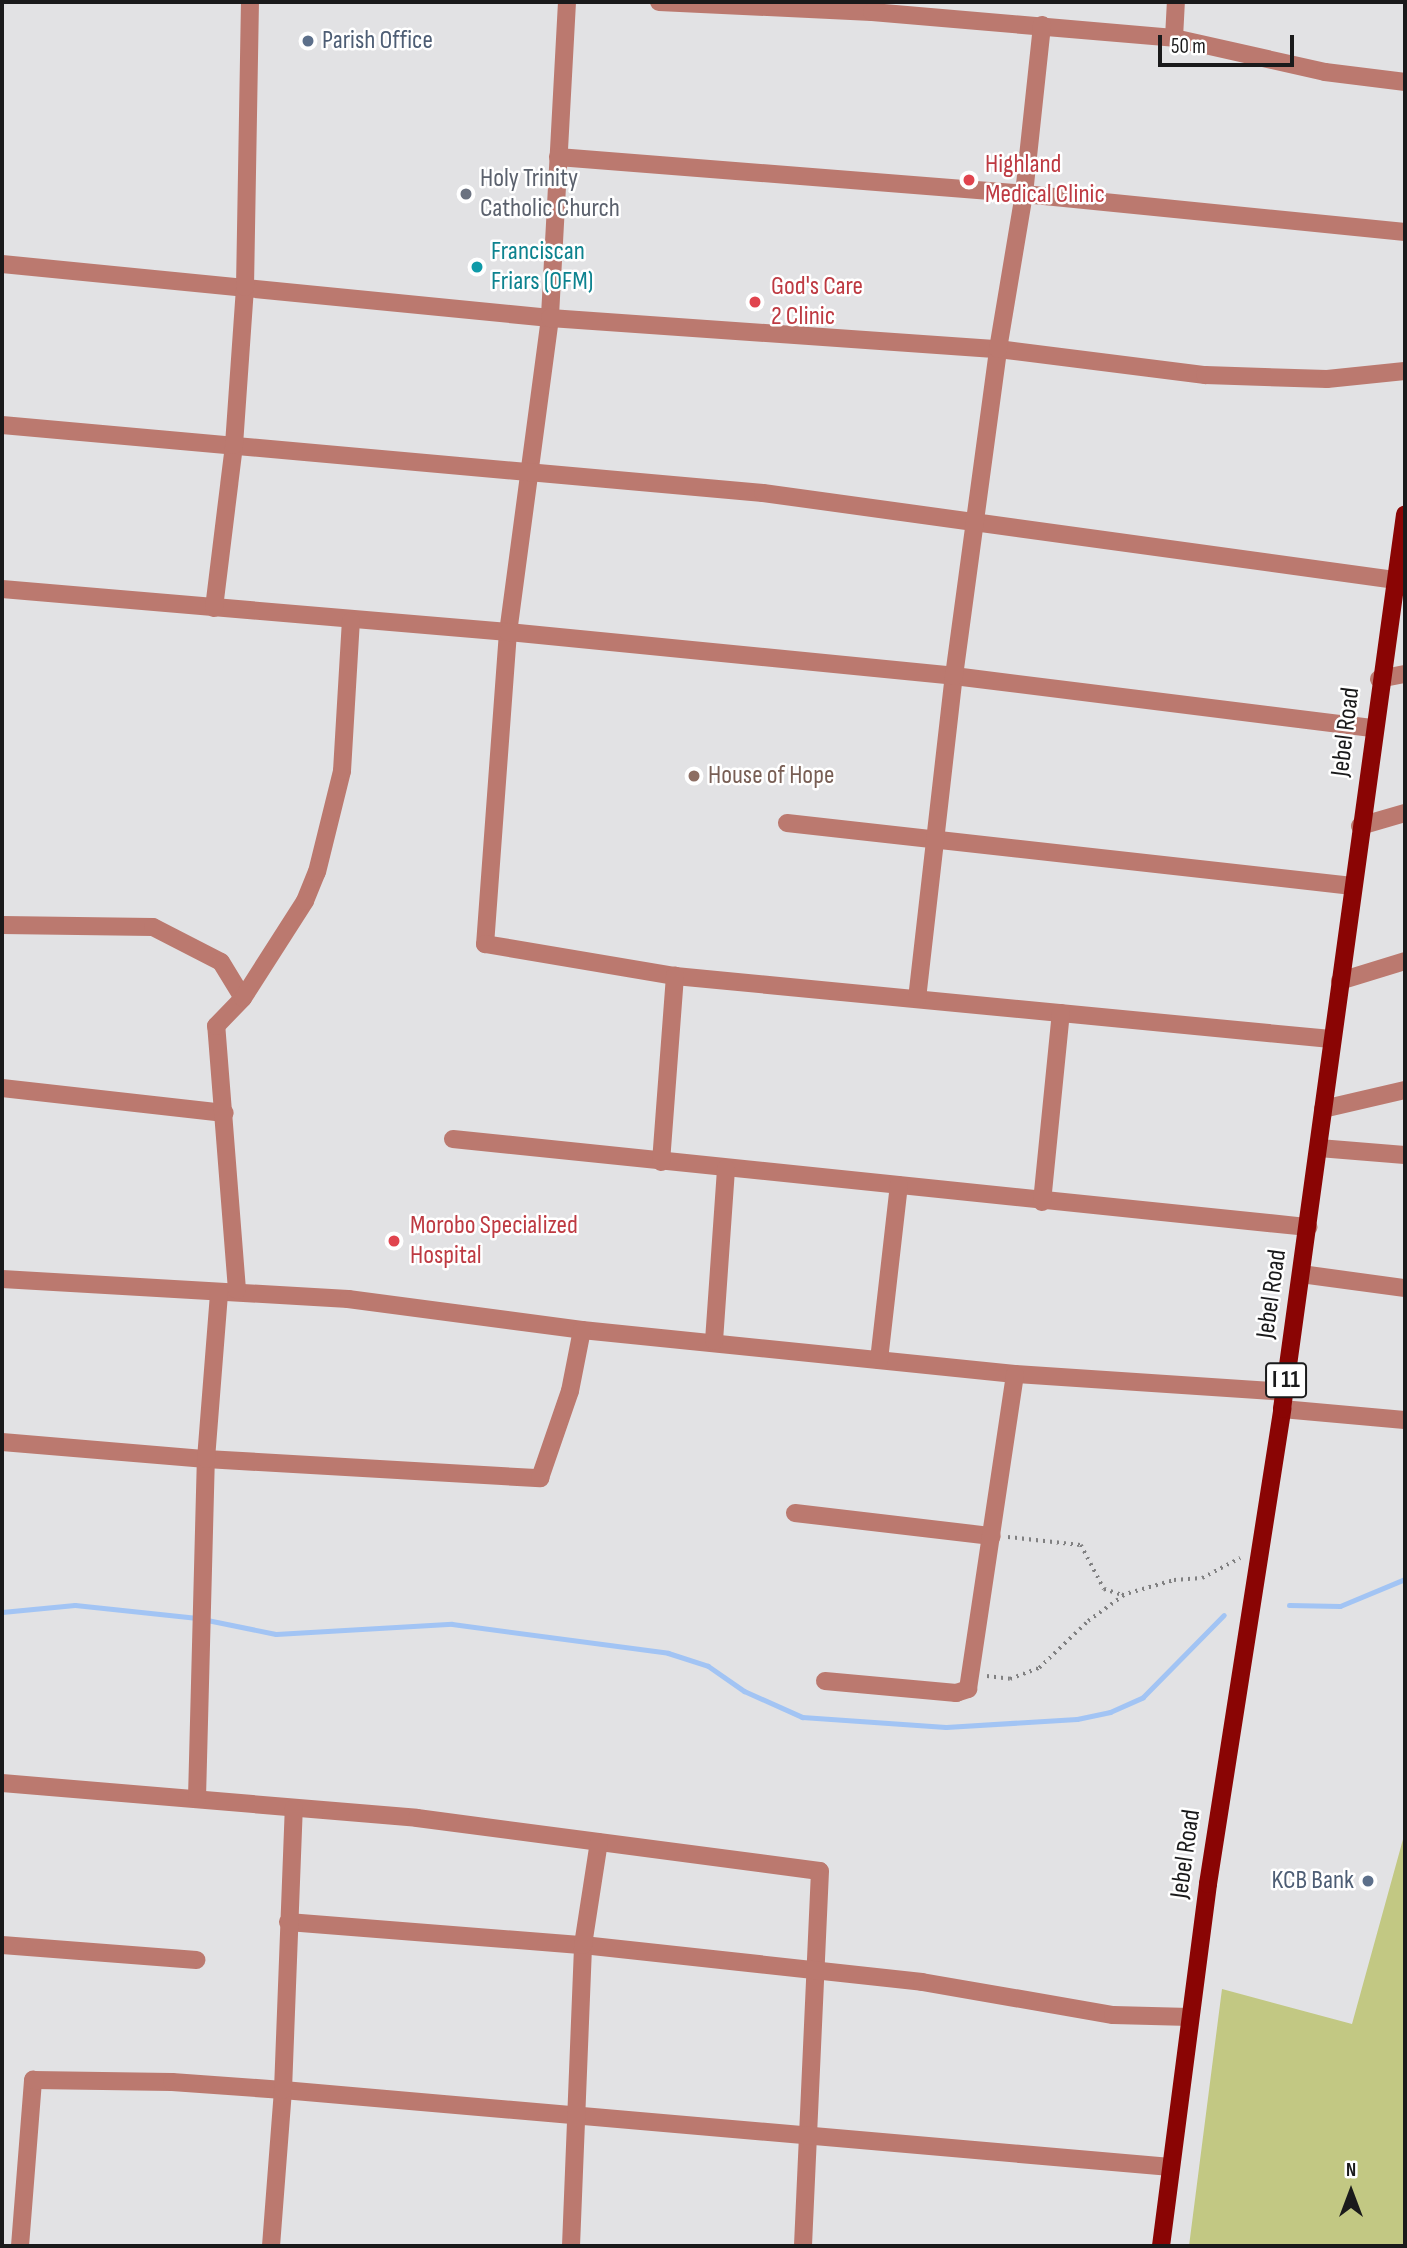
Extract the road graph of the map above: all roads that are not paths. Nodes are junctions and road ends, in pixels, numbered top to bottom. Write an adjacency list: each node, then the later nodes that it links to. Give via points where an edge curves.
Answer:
1 (250, 2): 13 (street)
2 (567, 2): 9 (street)
3 (659, 2): 5 (street)
4 (1177, 2): 7 (street)
5 (873, 7): 6 (street)
6 (1042, 25): 7 (street); 10 (street)
7 (1174, 38): 8 (street, via 1325,72)
8 (1405, 82)
9 (558, 157): 10 (street); 14 (street)
10 (1024, 194): 11 (street); 15 (street)
11 (1405, 232)
12 (2, 264): 13 (street)
13 (245, 287): 14 (street); 18 (street)
14 (550, 318): 15 (street); 19 (street)
15 (998, 349): 16 (street, via 1205,375 1327,379); 21 (street)
16 (1405, 371)
17 (2, 425): 18 (street)
18 (234, 445): 19 (street); 24 (street)
19 (526, 475): 21 (street, via 763,493); 26 (street)
20 (1405, 518): 22 (main road, Jebel Road / I 11)
21 (975, 520): 22 (street); 28 (street)
22 (1396, 580): 29 (main road, Jebel Road / I 11)
23 (2, 589): 24 (street)
24 (214, 608): 25 (street)
25 (351, 621): 26 (street); 40 (street, via 342,771 317,873)
26 (508, 632): 28 (street); 38 (street, via 485,944)
27 (1405, 674): 29 (street)
28 (954, 676): 30 (street); 34 (street)
29 (1379, 679): 30 (main road, Jebel Road / I 11)
30 (1374, 728): 33 (main road, Jebel Road / I 11)
31 (1405, 813): 33 (street)
32 (787, 823): 34 (street)
33 (1360, 826): 35 (main road, Jebel Road / I 11)
34 (936, 839): 35 (street); 41 (street)
35 (1353, 886): 39 (main road, Jebel Road / I 11)
36 (2, 925): 40 (street, via 153,927 221,962)
37 (1405, 961): 39 (street)
38 (675, 976): 41 (street); 51 (street)
39 (1340, 981): 43 (main road, Jebel Road / I 11)
40 (243, 998): 47 (street, via 216,1026)
41 (917, 999): 42 (street)
42 (1061, 1013): 43 (street); 54 (street)
43 (1331, 1039): 46 (main road, Jebel Road / I 11)
44 (2, 1088): 47 (street)
45 (1405, 1090): 46 (street)
46 (1323, 1109): 49 (main road, Jebel Road / I 11)
47 (225, 1113): 59 (street)
48 (453, 1139): 51 (street)
49 (1319, 1148): 50 (street); 55 (main road, Jebel Road / I 11)
50 (1405, 1154)
51 (661, 1161): 52 (street)
52 (726, 1168): 53 (street); 61 (street)
53 (899, 1185): 54 (street); 62 (street)
54 (1042, 1202): 55 (street)
55 (1308, 1227): 56 (main road, Jebel Road / I 11)
56 (1301, 1274): 58 (street); 64 (main road, Jebel Road / I 11)
57 (2, 1279): 59 (street)
58 (1405, 1288)
59 (228, 1292): 60 (street, via 348,1299); 67 (street)
60 (582, 1330): 61 (street); 67 (street, via 570,1391 540,1478)
61 (714, 1341): 62 (street)
62 (879, 1360): 63 (street)
63 (1016, 1374): 64 (street); 69 (street)
64 (1283, 1401): 65 (street); 80 (main road, Jebel Road / I 11)
65 (1405, 1420)
66 (2, 1442): 67 (street)
67 (206, 1459): 72 (street)
68 (795, 1513): 69 (street)
69 (992, 1536): 70 (street, via 968,1689 956,1693)
70 (825, 1681)
71 (2, 1783): 72 (street)
72 (197, 1798): 73 (street)
73 (294, 1808): 74 (street); 75 (street)
74 (599, 1842): 77 (street); 79 (street, via 820,1871)
75 (288, 1922): 77 (street); 81 (street)
76 (2, 1945): 78 (street)
77 (583, 1945): 79 (street); 82 (street)
78 (196, 1960)
79 (817, 1974): 80 (street, via 922,1982 1112,2015); 83 (street)
80 (1191, 2017): 84 (main road, Jebel Road / I 11)
81 (283, 2090): 82 (street); 85 (street, via 172,2082 33,2080); 86 (street)
82 (576, 2116): 83 (street); 87 (street)
83 (812, 2133): 84 (street); 88 (street)
84 (1171, 2166): 89 (main road, Jebel Road / I 11)
85 (20, 2246)
86 (271, 2246)
87 (571, 2246)
88 (803, 2246)
89 (1161, 2246)

